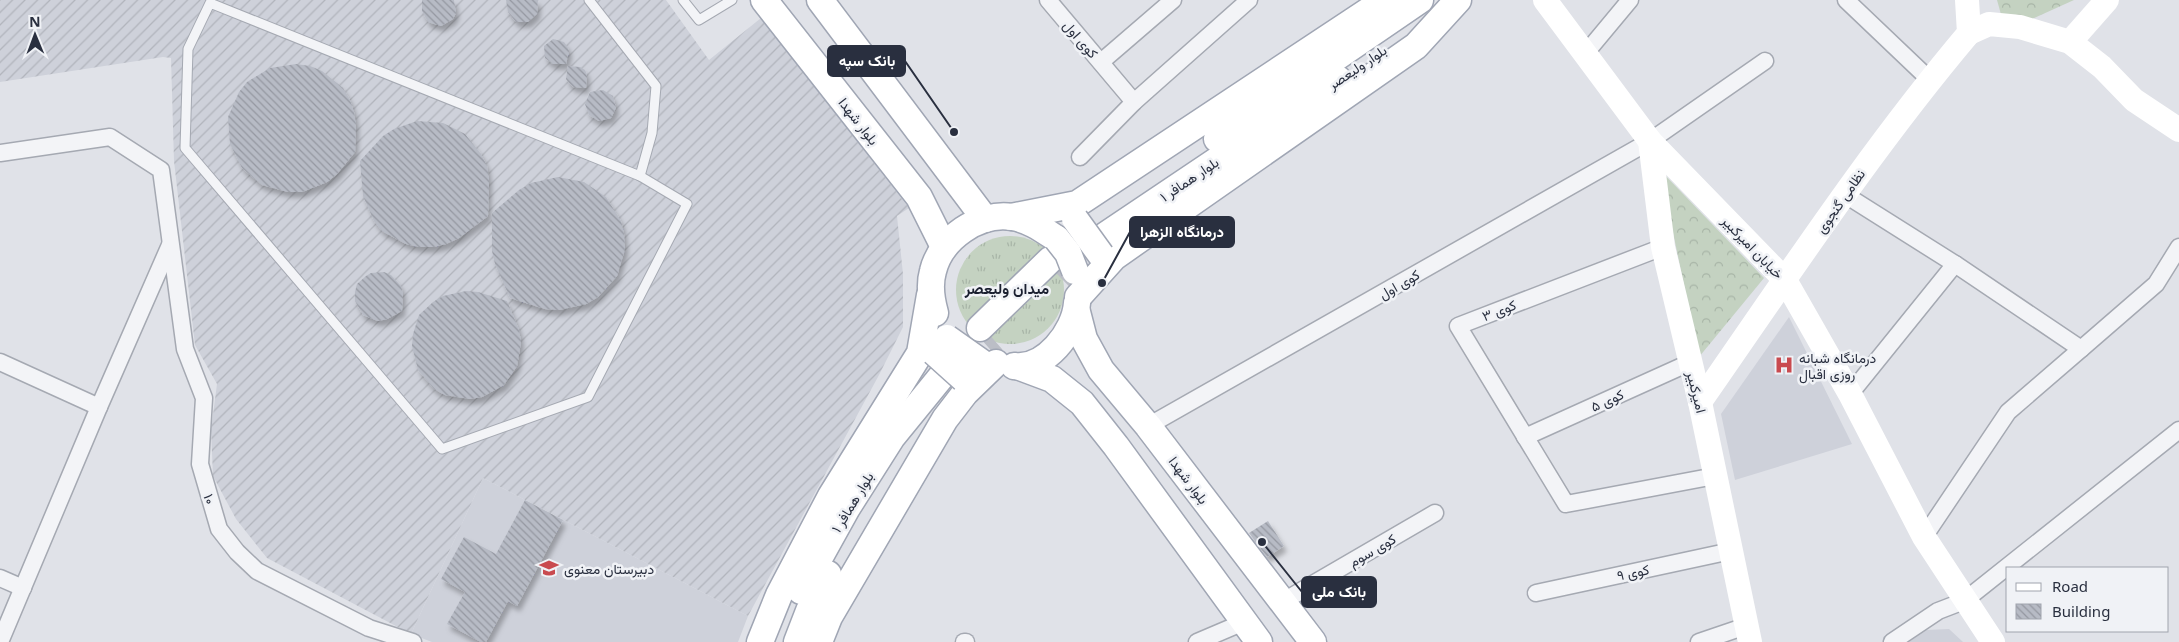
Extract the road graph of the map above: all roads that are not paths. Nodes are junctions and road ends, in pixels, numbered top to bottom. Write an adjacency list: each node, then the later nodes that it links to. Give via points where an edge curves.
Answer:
1 (589, 0): 30 (lane, via 656,86 652,133)
2 (682, 0): 3 (lane, via 699,20)
3 (732, 0)
4 (820, 0): 33 (main road)
5 (1048, 0): 22 (street, کوی اول)
6 (1173, 0): 22 (street)
7 (1249, 0): 24 (street)
8 (1384, 0): 34 (main road)
9 (1420, 0): 25 (main road, بلوار ولیعصر)
10 (1458, 0): 25 (main road, بلوار ولیعصر); 34 (main road, via 1416,46)
11 (1545, 0): 20 (street, خیابان امیرکبیر)
12 (1630, 0): 20 (street)
13 (1846, 0): 23 (street)
14 (1967, 0): 18 (street)
15 (2107, 0): 19 (street)
16 (210, 1): 30 (lane); 30 (lane, via 188,49 185,148 442,449 588,398 687,204)
17 (762, 2): 36 (main road, بلوار شهدا, via 919,196)
18 (1969, 33): 19 (street, via 1989,24 2020,27); 23 (street, نظامی گنجوی)
19 (2070, 42): 26 (street, via 2102,67 2134,100)
20 (1585, 54): 27 (street, خیابان امیرکبیر)
21 (1765, 61): 27 (street, کوی اول)
22 (1101, 62): 24 (street, کوی اول)
23 (1930, 80): 31 (street, نظامی گنجوی)
24 (1134, 102): 29 (street)
25 (1251, 126): 34 (main road, بلوار همافر ۱)
26 (2179, 130)
27 (1650, 141): 37 (street, امیرکبیر); 41 (street, خیابان امیرکبیر); 50 (street, کوی اول)
28 (0, 153): 35 (street, ۱۰, via 110,138 161,170)
29 (1080, 157)
30 (640, 176)
31 (1844, 194): 40 (street); 41 (street, نظامی گنجوی)
32 (1011, 217): 33 (main road); 34 (main road); 39 (main road, via 1033,222)
33 (985, 219): 36 (main road, via 962,230)
34 (1092, 234): 42 (main road)
35 (170, 246): 49 (street); 67 (street, ۱۰, via 185,349 204,398 200,464 219,529 257,571 369,628)
36 (944, 247): 44 (main road, via 933,270 930,295 936,320)
37 (1663, 247): 46 (street, امیرکبیر); 52 (street, کوی ۳, via 1458,326)
38 (2179, 247): 43 (street, via 2156,284)
39 (1060, 262): 42 (main road); 44 (main road, بلوار همافر ۱)
40 (1956, 264): 43 (street); 47 (street)
41 (1785, 280): 47 (street, خیابان امیرکبیر); 48 (street, نظامی گنجوی)
42 (1077, 305): 44 (main road, via 1058,346 1047,357 1032,364); 50 (main road, بلوار شهدا, via 1084,338 1101,370)
43 (2081, 349): 55 (street, via 2008,412)
44 (966, 361): 64 (main road, via 1052,378 1082,403); 68 (main road, via 831,496 779,595); 69 (main road, بلوار همافر ۱, via 892,437 847,508 793,604); 70 (main road, بلوار همافر ۱, via 903,445 859,515 809,610); 71 (main road, via 945,419 829,617)
45 (0, 362): 49 (street)
46 (1689, 363): 48 (street, امیرکبیر); 52 (street, کوی ۵)
47 (1850, 394): 55 (street, خیابان امیرکبیر)
48 (1700, 402): 53 (street, امیرکبیر)
49 (99, 407): 60 (street)
50 (1148, 426): 63 (main road, بلوار شهدا)
51 (2179, 430): 57 (street)
52 (1525, 437): 53 (street, via 1566,504)
53 (1715, 476): 56 (street, امیرکبیر)
54 (1435, 513): 63 (street, کوی سوم)
55 (1924, 537): 62 (street, خیابان امیرکبیر)
56 (1731, 551): 61 (street, کوی ۹); 65 (street, امیرکبیر)
57 (2007, 567)
58 (2006, 568): 62 (street)
59 (0, 578): 60 (street)
60 (23, 588): 66 (street)
61 (1536, 593)
62 (1964, 601): 75 (street, via 1938,611); 76 (street, خیابان امیرکبیر)
63 (1282, 602): 73 (main road, بلوار شهدا)
64 (1252, 632): 72 (street)
65 (1748, 634): 74 (street)
66 (7, 640)
67 (413, 642)
68 (760, 642)
69 (778, 642)
70 (798, 642)
71 (818, 642)
72 (1198, 642)
73 (1313, 642)
74 (1699, 642)
75 (1892, 642)
76 (1993, 642)

